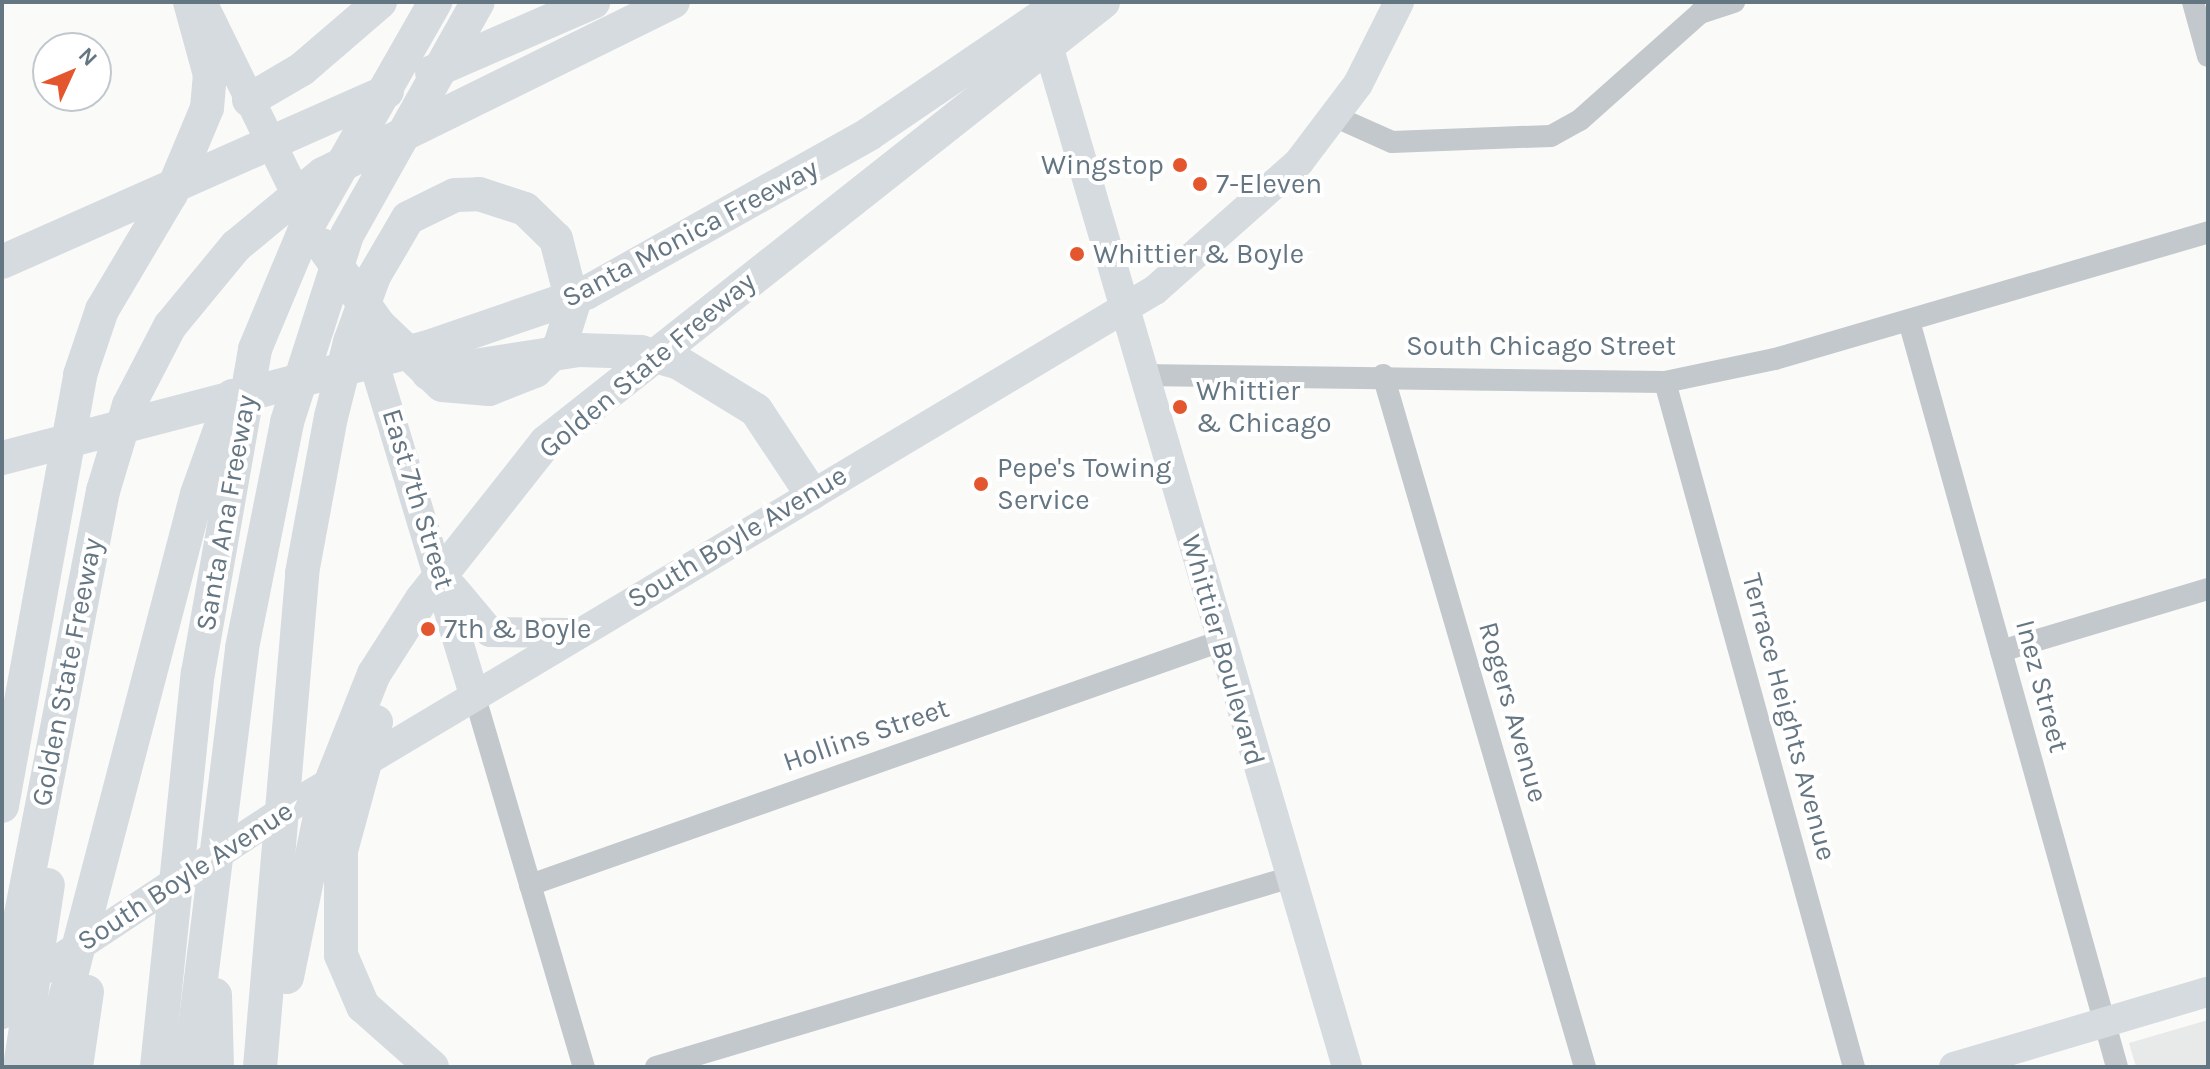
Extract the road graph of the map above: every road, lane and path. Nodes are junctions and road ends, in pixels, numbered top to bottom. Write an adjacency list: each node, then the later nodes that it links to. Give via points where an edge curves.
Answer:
1 (190, 2): 38 (highway, via 210,75 207,108 171,194 102,310 80,375)
2 (202, 2): 16 (main road, East 7th Street)
3 (380, 2): 16 (highway, via 312,62)
4 (435, 2): 23 (highway, Santa Ana Freeway, via 304,232)
5 (478, 2): 42 (highway, Santa Ana Freeway, via 347,235 309,344 262,534)
6 (593, 2): 20 (highway)
7 (673, 2): 37 (highway, Golden State Freeway, via 376,143 258,224 170,326 129,405 103,491)
8 (1035, 2): 21 (main road, Whittier Boulevard)
9 (1063, 2): 27 (highway, Santa Monica Freeway, via 869,134 633,270 506,323)
10 (1103, 2): 30 (highway, Golden State Freeway, via 546,442)
11 (1399, 2): 17 (main road, South Boyle Avenue)
12 (1734, 2): 14 (street)
13 (2193, 2): 15 (street)
14 (1696, 8): 17 (street, via 1580,120 1551,136 1392,142)
15 (2208, 56)
16 (249, 100): 19 (main road, East 7th Street)
17 (1336, 117): 21 (main road, South Boyle Avenue, via 1213,244)
18 (2208, 232): 22 (street, South Chicago Street)
19 (322, 245): 30 (main road, East 7th Street, via 371,349); 53 (highway, via 420,369 442,385 489,389 535,371 560,346 573,305 571,280 556,239 525,209 503,198 455,195 408,218 388,243 350,342 302,573)
20 (2, 262)
21 (1121, 307): 24 (main road, Whittier Boulevard); 29 (main road, South Boyle Avenue)
22 (1909, 321): 26 (street, South Chicago Street); 35 (street, Inez Street)
23 (255, 349): 41 (highway, via 221,418 197,494); 50 (highway, Santa Ana Freeway, via 198,673)
24 (1141, 375): 25 (street, South Chicago Street); 34 (main road, Whittier Boulevard)
25 (1383, 375): 26 (street, South Chicago Street); 59 (street, Rogers Avenue)
26 (1665, 382): 60 (street, Terrace Heights Avenue)
27 (194, 410): 28 (highway, Santa Monica Freeway); 29 (highway, via 579,350 641,352 704,373 729,389 775,430)
28 (2, 458)
29 (811, 493): 33 (main road, South Boyle Avenue)
30 (439, 561): 32 (main road, East 7th Street); 54 (highway, Golden State Freeway, via 380,663 323,802); 55 (highway, via 378,715 350,803 336,891 341,955 363,1006)
31 (2208, 589): 35 (street)
32 (457, 610): 33 (main road, via 490,632); 36 (main road, East 7th Street)
33 (577, 633): 36 (main road, South Boyle Avenue)
34 (1221, 641): 39 (main road, Whittier Boulevard); 40 (street, Hollins Street)
35 (2001, 651): 46 (street, Inez Street)
36 (474, 694): 40 (street, East 7th Street); 44 (main road, South Boyle Avenue)
37 (61, 710): 45 (highway, Golden State Freeway); 47 (highway, via 61,799)
38 (2, 806)
39 (1288, 878): 57 (street); 58 (main road, Whittier Boulevard)
40 (530, 885): 56 (street, East 7th Street)
41 (93, 892): 48 (highway); 49 (highway, via 93,962)
42 (211, 898): 51 (highway, Santa Ana Freeway); 52 (highway)
43 (2208, 992): 46 (main road)
44 (2, 998)
45 (2, 1012)
46 (2104, 1023): 61 (main road); 62 (street, Inez Street)
47 (20, 1067)
48 (47, 1067)
49 (76, 1067)
50 (157, 1067)
51 (190, 1067)
52 (217, 1067)
53 (260, 1067)
54 (274, 1067)
55 (432, 1067)
56 (584, 1067)
57 (656, 1067)
58 (1347, 1067)
59 (1585, 1067)
60 (1854, 1067)
61 (1954, 1067)
62 (2117, 1067)

